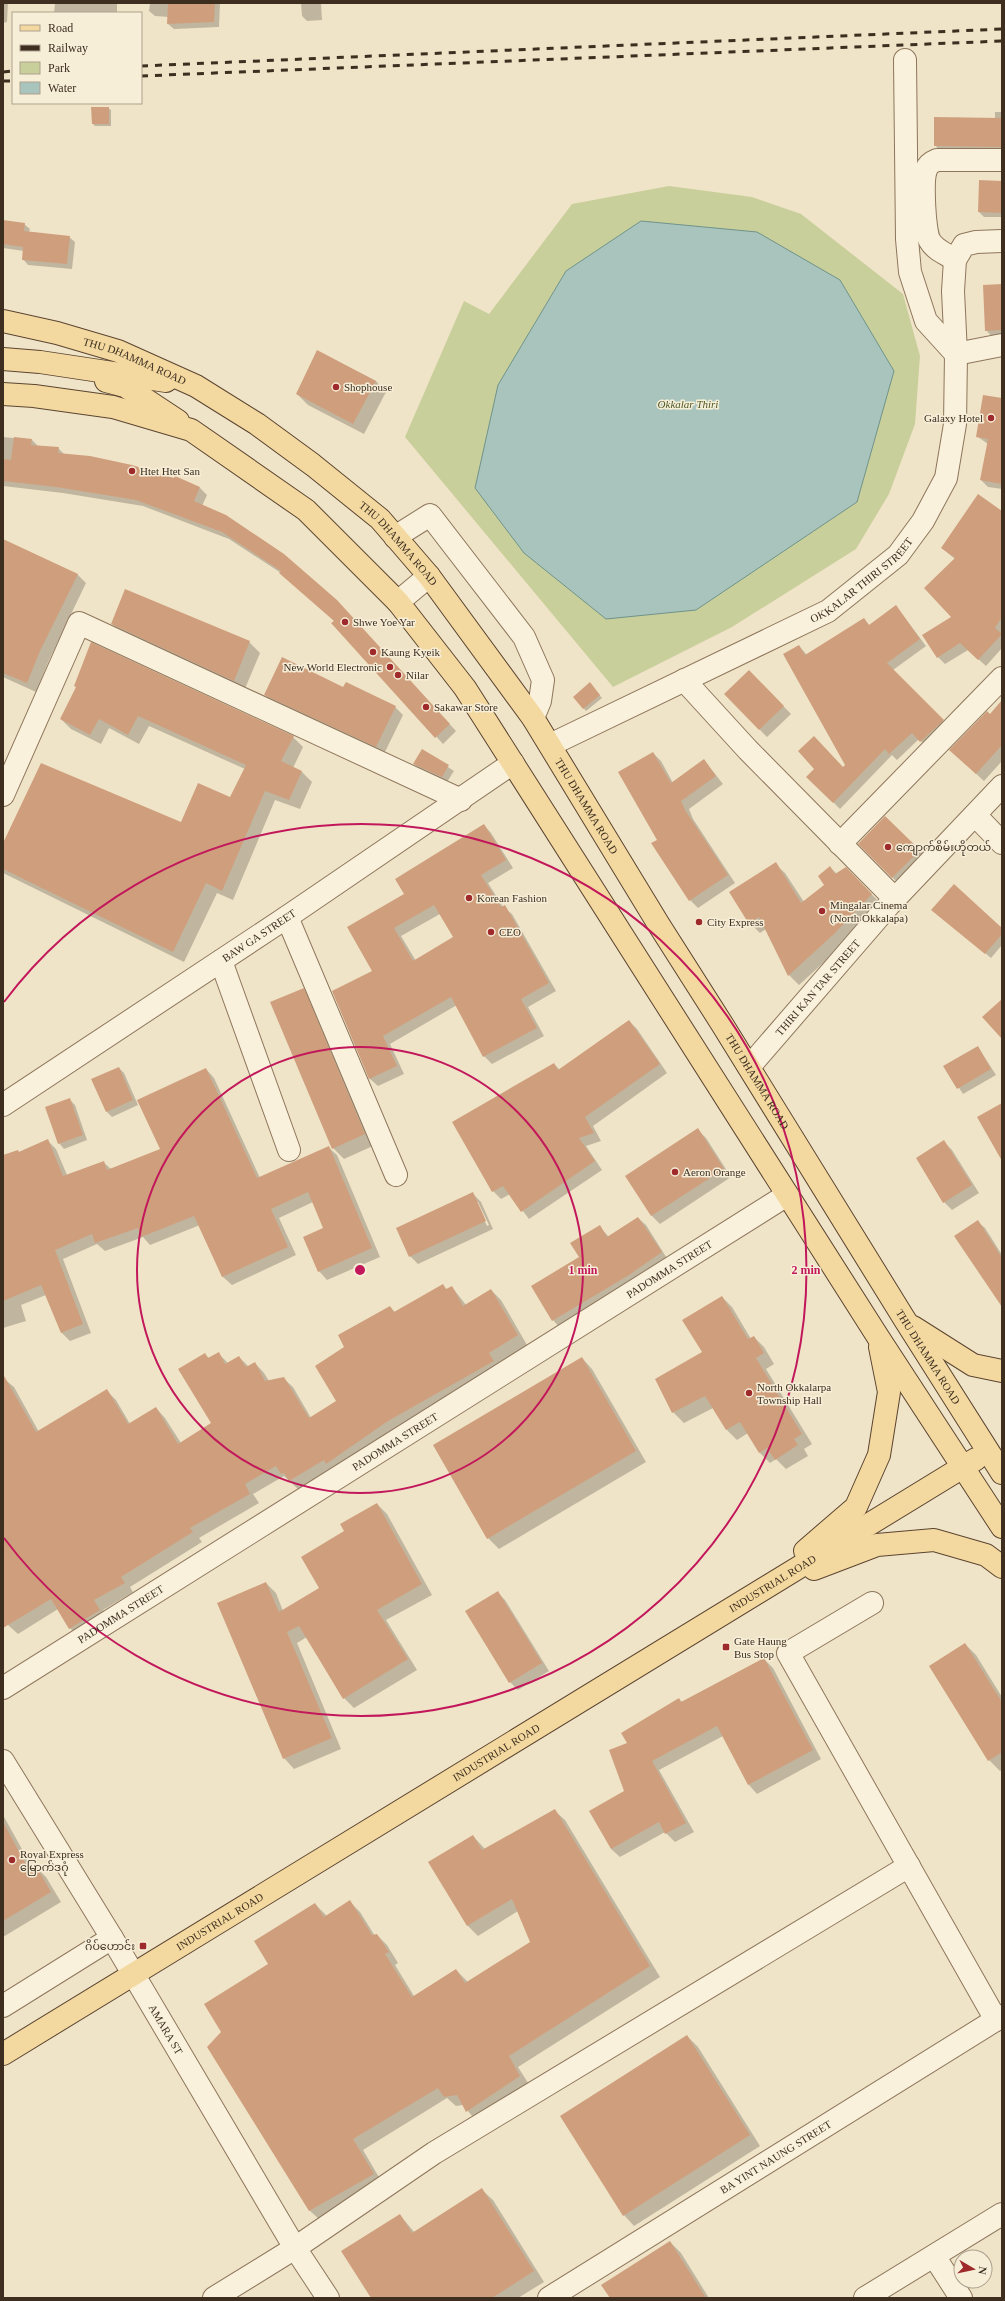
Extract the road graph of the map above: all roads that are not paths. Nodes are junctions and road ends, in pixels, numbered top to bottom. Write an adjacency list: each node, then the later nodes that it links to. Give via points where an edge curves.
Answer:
1 (904, 60): 7 (street, via 907,238 910,272 926,320)
2 (1002, 160): 4 (street, via 937,160 930,162 926,168 927,234 933,246)
3 (1002, 241): 4 (street, via 964,245)
4 (955, 260): 7 (street, OKKALAR THIRI STREET, via 953,292)
5 (3, 321): 10 (main road, THU DHAMMA ROAD, via 57,333 118,351)
6 (1002, 345): 7 (street)
7 (956, 354): 17 (street, OKKALAR THIRI STREET, via 955,424 946,478 923,521 898,555 828,610)
8 (3, 359): 9 (main road)
9 (40, 362): 10 (main road); 12 (main road, via 125,386 157,405)
10 (196, 386): 13 (main road, THU DHAMMA ROAD, via 257,424 313,465 380,519)
11 (3, 394): 12 (main road, via 113,407)
12 (190, 430): 15 (main road, via 306,510)
13 (395, 537): 14 (main road, THU DHAMMA ROAD); 18 (street, via 430,515 524,637 543,680 540,701)
14 (429, 576): 15 (street); 18 (main road, THU DHAMMA ROAD)
15 (398, 602): 20 (main road, via 465,688)
16 (1002, 678): 26 (street)
17 (684, 680): 19 (street, OKKALAR THIRI STREET); 26 (street)
18 (533, 718): 19 (main road, THU DHAMMA ROAD)
19 (550, 745): 30 (main road, THU DHAMMA ROAD)
20 (513, 763): 23 (street, BAW GA STREET); 34 (main road)
21 (1002, 786): 24 (street, THIRI KAN TAR STREET)
22 (3, 795): 23 (street, via 79,623)
23 (461, 800): 28 (street, BAW GA STREET)
24 (975, 815): 25 (street); 27 (street, THIRI KAN TAR STREET)
25 (1002, 843)
26 (840, 844): 27 (street)
27 (895, 899): 30 (street, THIRI KAN TAR STREET)
28 (287, 917): 29 (street, BAW GA STREET); 33 (street)
29 (221, 961): 31 (street, BAW GA STREET); 32 (street)
30 (746, 1062): 35 (main road, THU DHAMMA ROAD)
31 (3, 1105)
32 (289, 1150)
33 (396, 1175)
34 (788, 1195): 36 (main road); 45 (street, PADOMMA STREET)
35 (905, 1320): 37 (main road, via 921,1333 973,1365); 38 (main road, THU DHAMMA ROAD)
36 (878, 1337): 39 (main road); 43 (main road, via 889,1392 879,1455 856,1507)
37 (1002, 1371)
38 (996, 1448): 39 (main road, INDUSTRIAL ROAD); 40 (main road, THU DHAMMA ROAD)
39 (964, 1467): 41 (main road); 43 (main road, INDUSTRIAL ROAD)
40 (1002, 1473)
41 (1002, 1527)
42 (1002, 1567): 43 (main road, via 986,1555 934,1540 905,1542 877,1545)
43 (759, 1591): 49 (main road, INDUSTRIAL ROAD)
44 (872, 1603): 47 (street, via 788,1653)
45 (3, 1688)
46 (3, 1761): 48 (street, AMARA ST)
47 (909, 1866): 51 (street); 54 (street, via 434,2153)
48 (112, 1938): 49 (street, AMARA ST); 50 (street)
49 (132, 1976): 52 (main road, INDUSTRIAL ROAD); 54 (street, AMARA ST)
50 (3, 2006)
51 (999, 2018): 58 (street, BA YINT NAUNG STREET)
52 (3, 2054)
53 (1002, 2214): 55 (street)
54 (295, 2248): 56 (street); 57 (street, AMARA ST)
55 (934, 2256): 59 (street); 60 (street)
56 (214, 2298)
57 (328, 2298)
58 (549, 2298)
59 (865, 2298)
60 (961, 2298)

